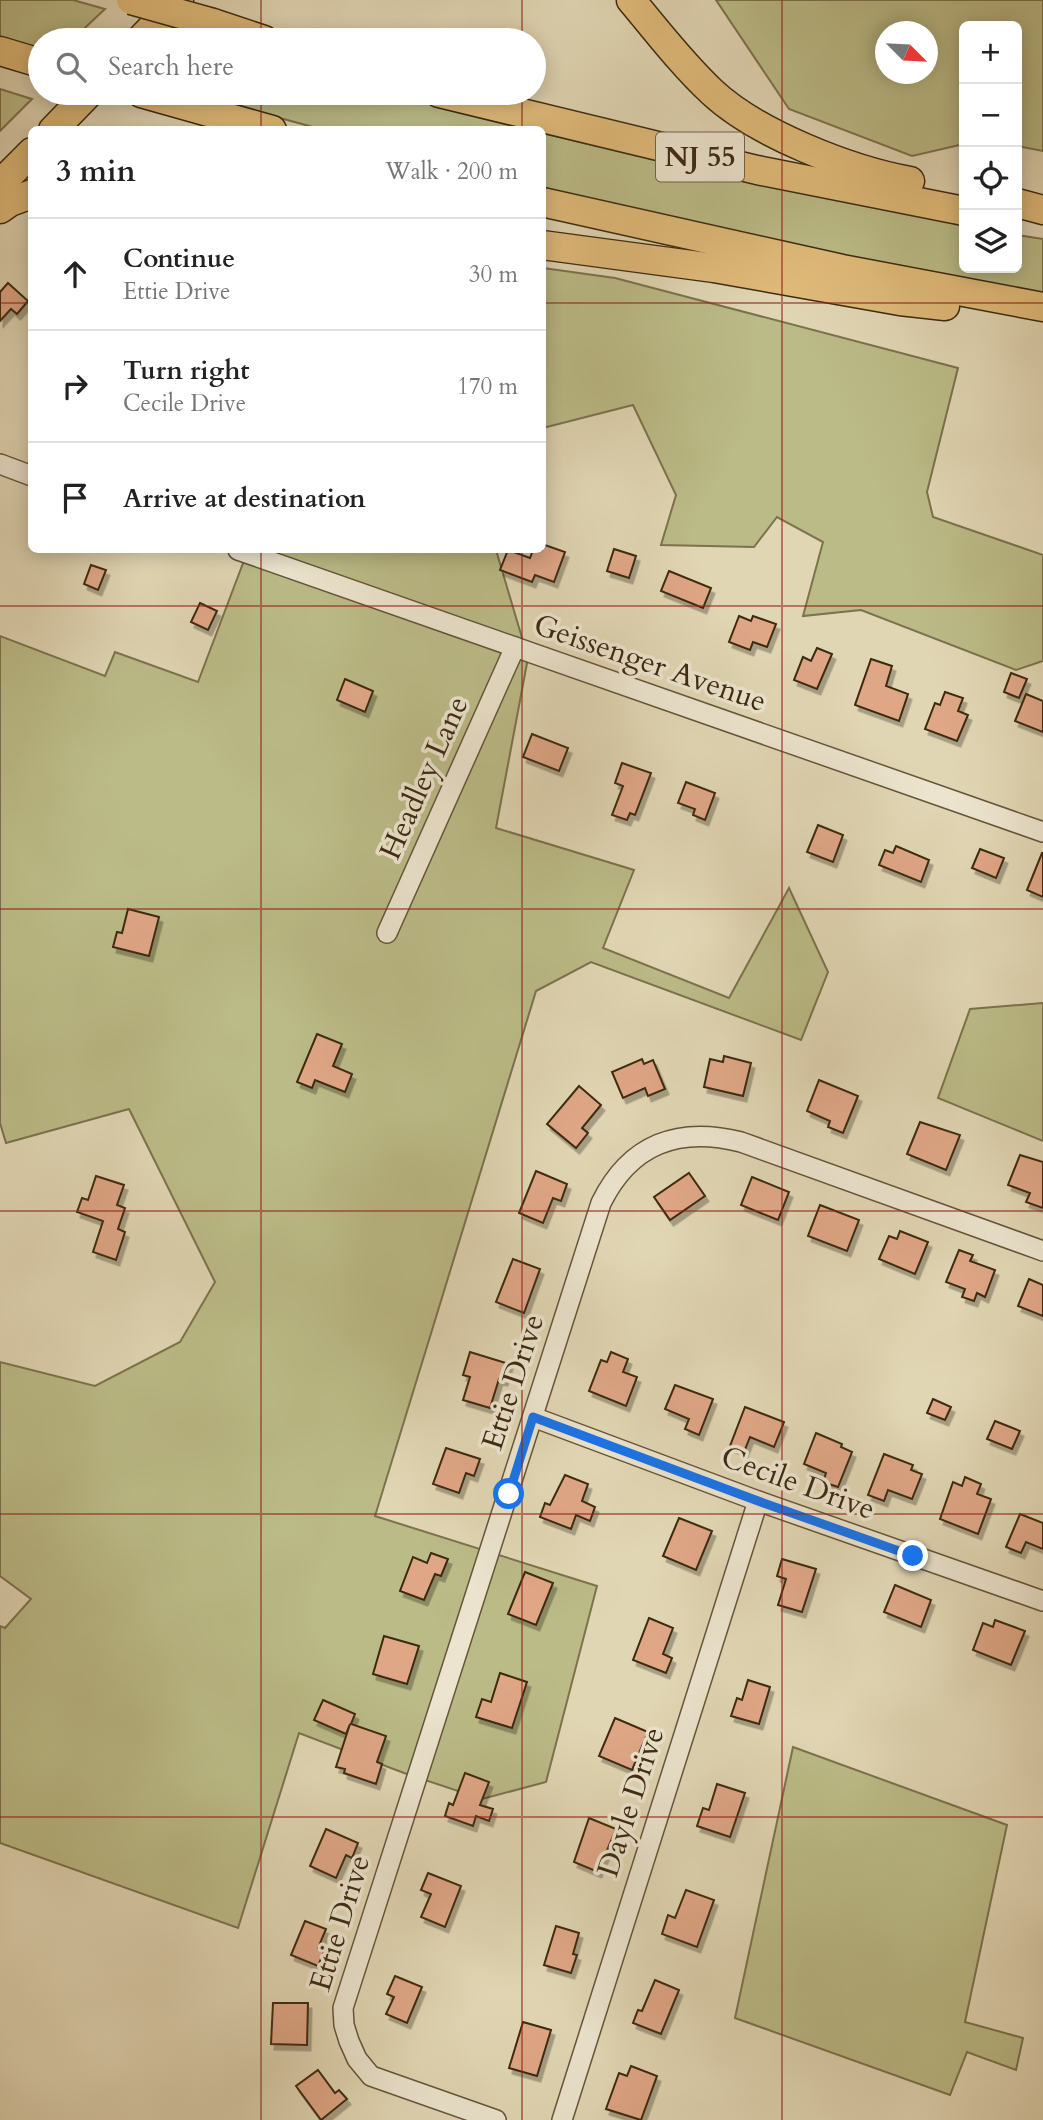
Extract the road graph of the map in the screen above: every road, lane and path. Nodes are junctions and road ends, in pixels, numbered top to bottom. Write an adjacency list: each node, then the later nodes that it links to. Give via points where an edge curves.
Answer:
1 (131, 0): 5 (highway, bridge)
2 (179, 0): 4 (highway)
3 (631, 0): 17 (highway, via 713,93 764,128 876,175)
4 (152, 28)
5 (228, 28)
6 (0, 51): 7 (highway)
7 (28, 59)
8 (77, 105): 11 (highway)
9 (185, 105): 12 (highway)
10 (489, 105): 22 (highway, NJ 55, via 757,170)
11 (57, 124)
12 (258, 126)
13 (28, 146): 15 (highway)
14 (28, 156): 16 (highway)
15 (0, 168)
16 (0, 184)
17 (959, 191)
18 (28, 196): 21 (highway)
19 (546, 203): 27 (highway, via 842,269)
20 (1022, 204): 23 (highway)
21 (0, 209)
22 (959, 210)
23 (1043, 210)
24 (1022, 222): 25 (highway)
25 (1043, 225)
26 (546, 246): 28 (highway, via 714,268 900,301)
27 (1043, 307)
28 (1043, 316)
29 (0, 464): 30 (street)
30 (28, 474)
31 (247, 553): 32 (street, Geissenger Avenue)
32 (515, 647): 33 (street, Geissenger Avenue); 34 (street, Headley Lane)
33 (1043, 832)
34 (387, 933)
35 (1043, 1251): 36 (street, Ettie Drive, via 741,1142 697,1136 655,1145 623,1168 601,1202)
36 (533, 1417): 37 (street, Cecile Drive); 39 (street, Ettie Drive, via 343,2008 349,2041 372,2076)
37 (758, 1501): 38 (street, Cecile Drive); 40 (street, Dayle Drive)
38 (1043, 1601)
39 (496, 2120)
40 (562, 2120)

